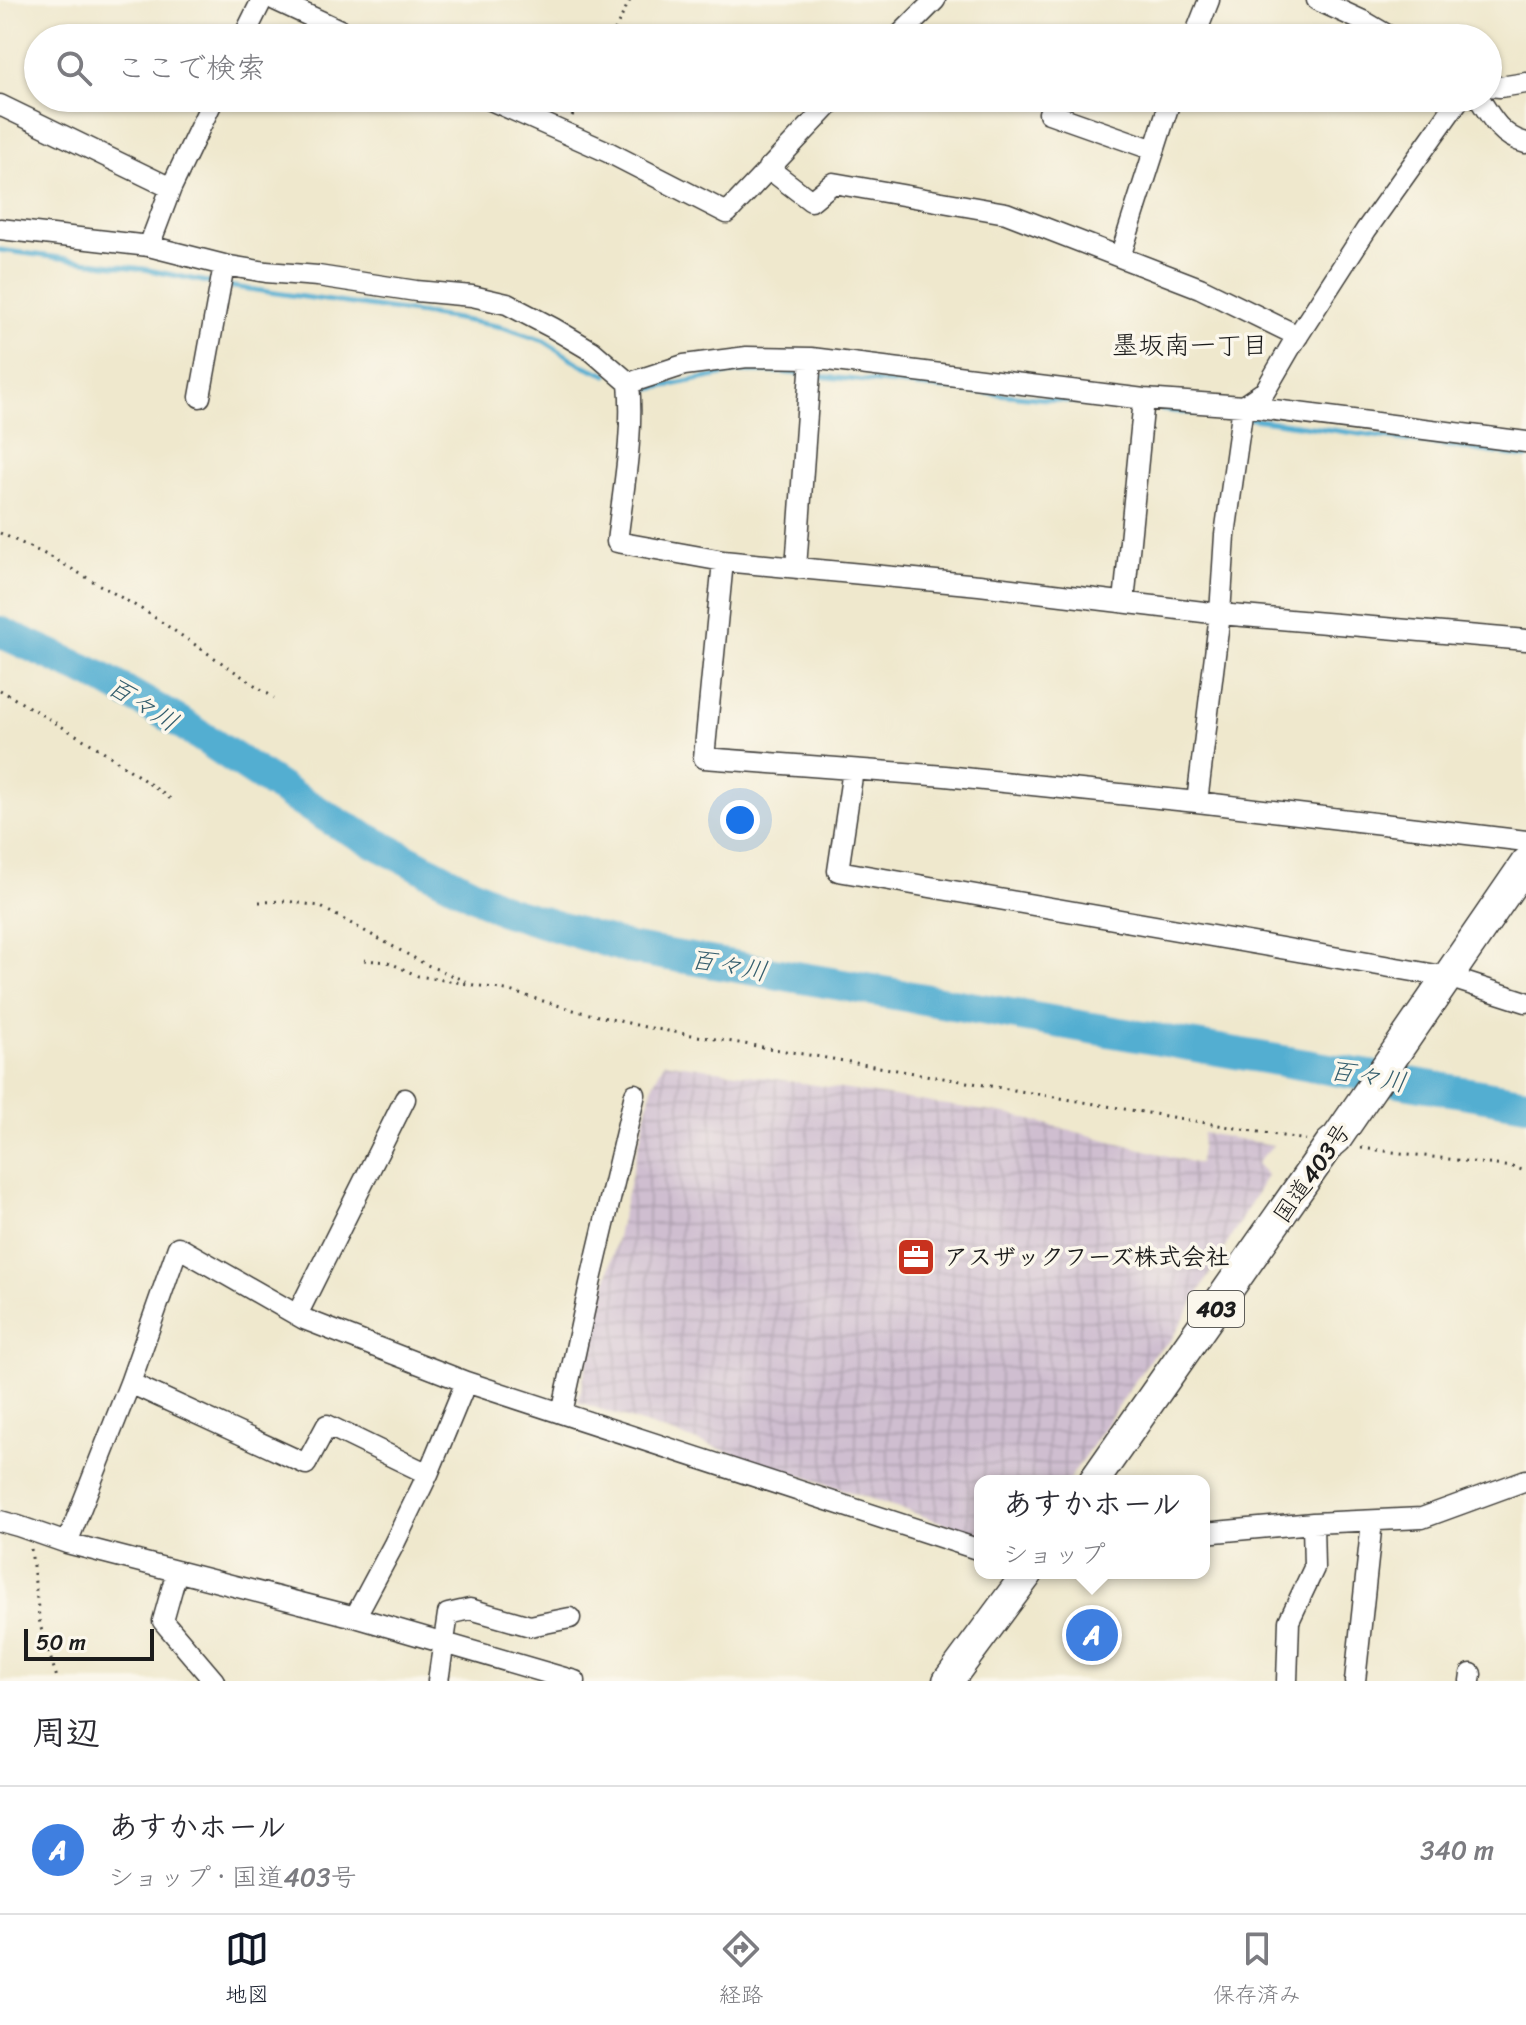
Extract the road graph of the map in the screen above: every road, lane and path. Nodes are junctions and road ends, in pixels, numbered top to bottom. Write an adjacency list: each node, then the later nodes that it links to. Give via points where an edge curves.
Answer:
1 (262, 0): 8 (street)
2 (275, 0): 9 (street)
3 (630, 0): 10 (path)
4 (935, 0): 11 (street)
5 (1209, 0): 12 (street)
6 (1317, 0): 7 (street)
7 (1344, 6): 13 (street)
8 (250, 24)
9 (327, 24)
10 (618, 24)
11 (911, 24)
12 (1200, 24)
13 (1371, 24)
14 (1526, 83): 15 (street)
15 (1502, 87)
16 (0, 105): 27 (street)
17 (207, 112): 27 (street)
18 (518, 112): 26 (street, via 727,213)
19 (822, 112): 26 (street)
20 (1166, 112): 25 (street)
21 (1450, 112): 32 (street)
22 (1488, 112): 24 (street, via 1496,125)
23 (1049, 113): 25 (street)
24 (1526, 143)
25 (1154, 150): 30 (street)
26 (768, 168): 30 (street, via 811,201 833,183 1006,213)
27 (171, 188): 29 (street)
28 (0, 229): 29 (street)
29 (149, 246): 31 (street)
30 (1120, 257): 32 (street, via 1200,288)
31 (224, 265): 34 (street, via 507,304 592,351); 35 (street)
32 (1298, 336): 37 (street, via 1265,391)
33 (811, 358): 34 (street, via 747,357 684,365); 36 (street); 41 (street)
34 (629, 383): 40 (street, via 617,542)
35 (200, 397)
36 (1144, 399): 37 (street); 42 (street)
37 (1243, 406): 38 (street); 43 (street)
38 (1526, 442)
39 (0, 533): 46 (path, via 148,613)
40 (723, 561): 41 (street); 47 (street, via 704,758)
41 (796, 568): 42 (street)
42 (1124, 602): 43 (street)
43 (1220, 614): 44 (street); 49 (street)
44 (1526, 640)
45 (0, 690): 48 (path, via 103,751)
46 (274, 698)
47 (853, 770): 49 (street); 54 (street, via 838,871)
48 (172, 800)
49 (1197, 802): 50 (street)
50 (1526, 841)
51 (1526, 863): 54 (highway, 国道403号 / 403)
52 (259, 902): 55 (path, via 319,906)
53 (364, 960): 55 (path)
54 (1445, 981): 56 (street); 59 (highway, 国道403号 / 403)
55 (474, 985): 59 (path, via 645,1027)
56 (1526, 1002)
57 (635, 1094): 64 (street)
58 (405, 1099): 61 (street)
59 (1333, 1141): 60 (path); 66 (highway, 国道403号 / 403)
60 (1526, 1171)
61 (297, 1315): 62 (street); 63 (street, via 178,1247)
62 (466, 1382): 64 (street); 65 (street)
63 (130, 1383): 65 (street, via 306,1464 327,1425); 72 (street)
64 (562, 1413): 73 (street)
65 (428, 1474): 76 (street)
66 (1098, 1475)
67 (1526, 1480): 68 (street, via 1422,1518)
68 (1372, 1521): 69 (street); 85 (street)
69 (1313, 1523): 71 (street); 84 (street, via 1314,1568 1289,1621)
70 (15, 1525): 72 (street); 79 (path)
71 (1210, 1532)
72 (67, 1543): 74 (street)
73 (974, 1548)
74 (177, 1571): 76 (street); 80 (street, via 163,1621)
75 (1024, 1579): 83 (highway)
76 (355, 1617): 78 (street)
77 (570, 1618): 78 (street, via 530,1626 470,1609 448,1614)
78 (443, 1644): 81 (street); 82 (street)
79 (58, 1681)
80 (214, 1681)
81 (438, 1681)
82 (575, 1681)
83 (948, 1681)
84 (1287, 1681)
85 (1355, 1681)

